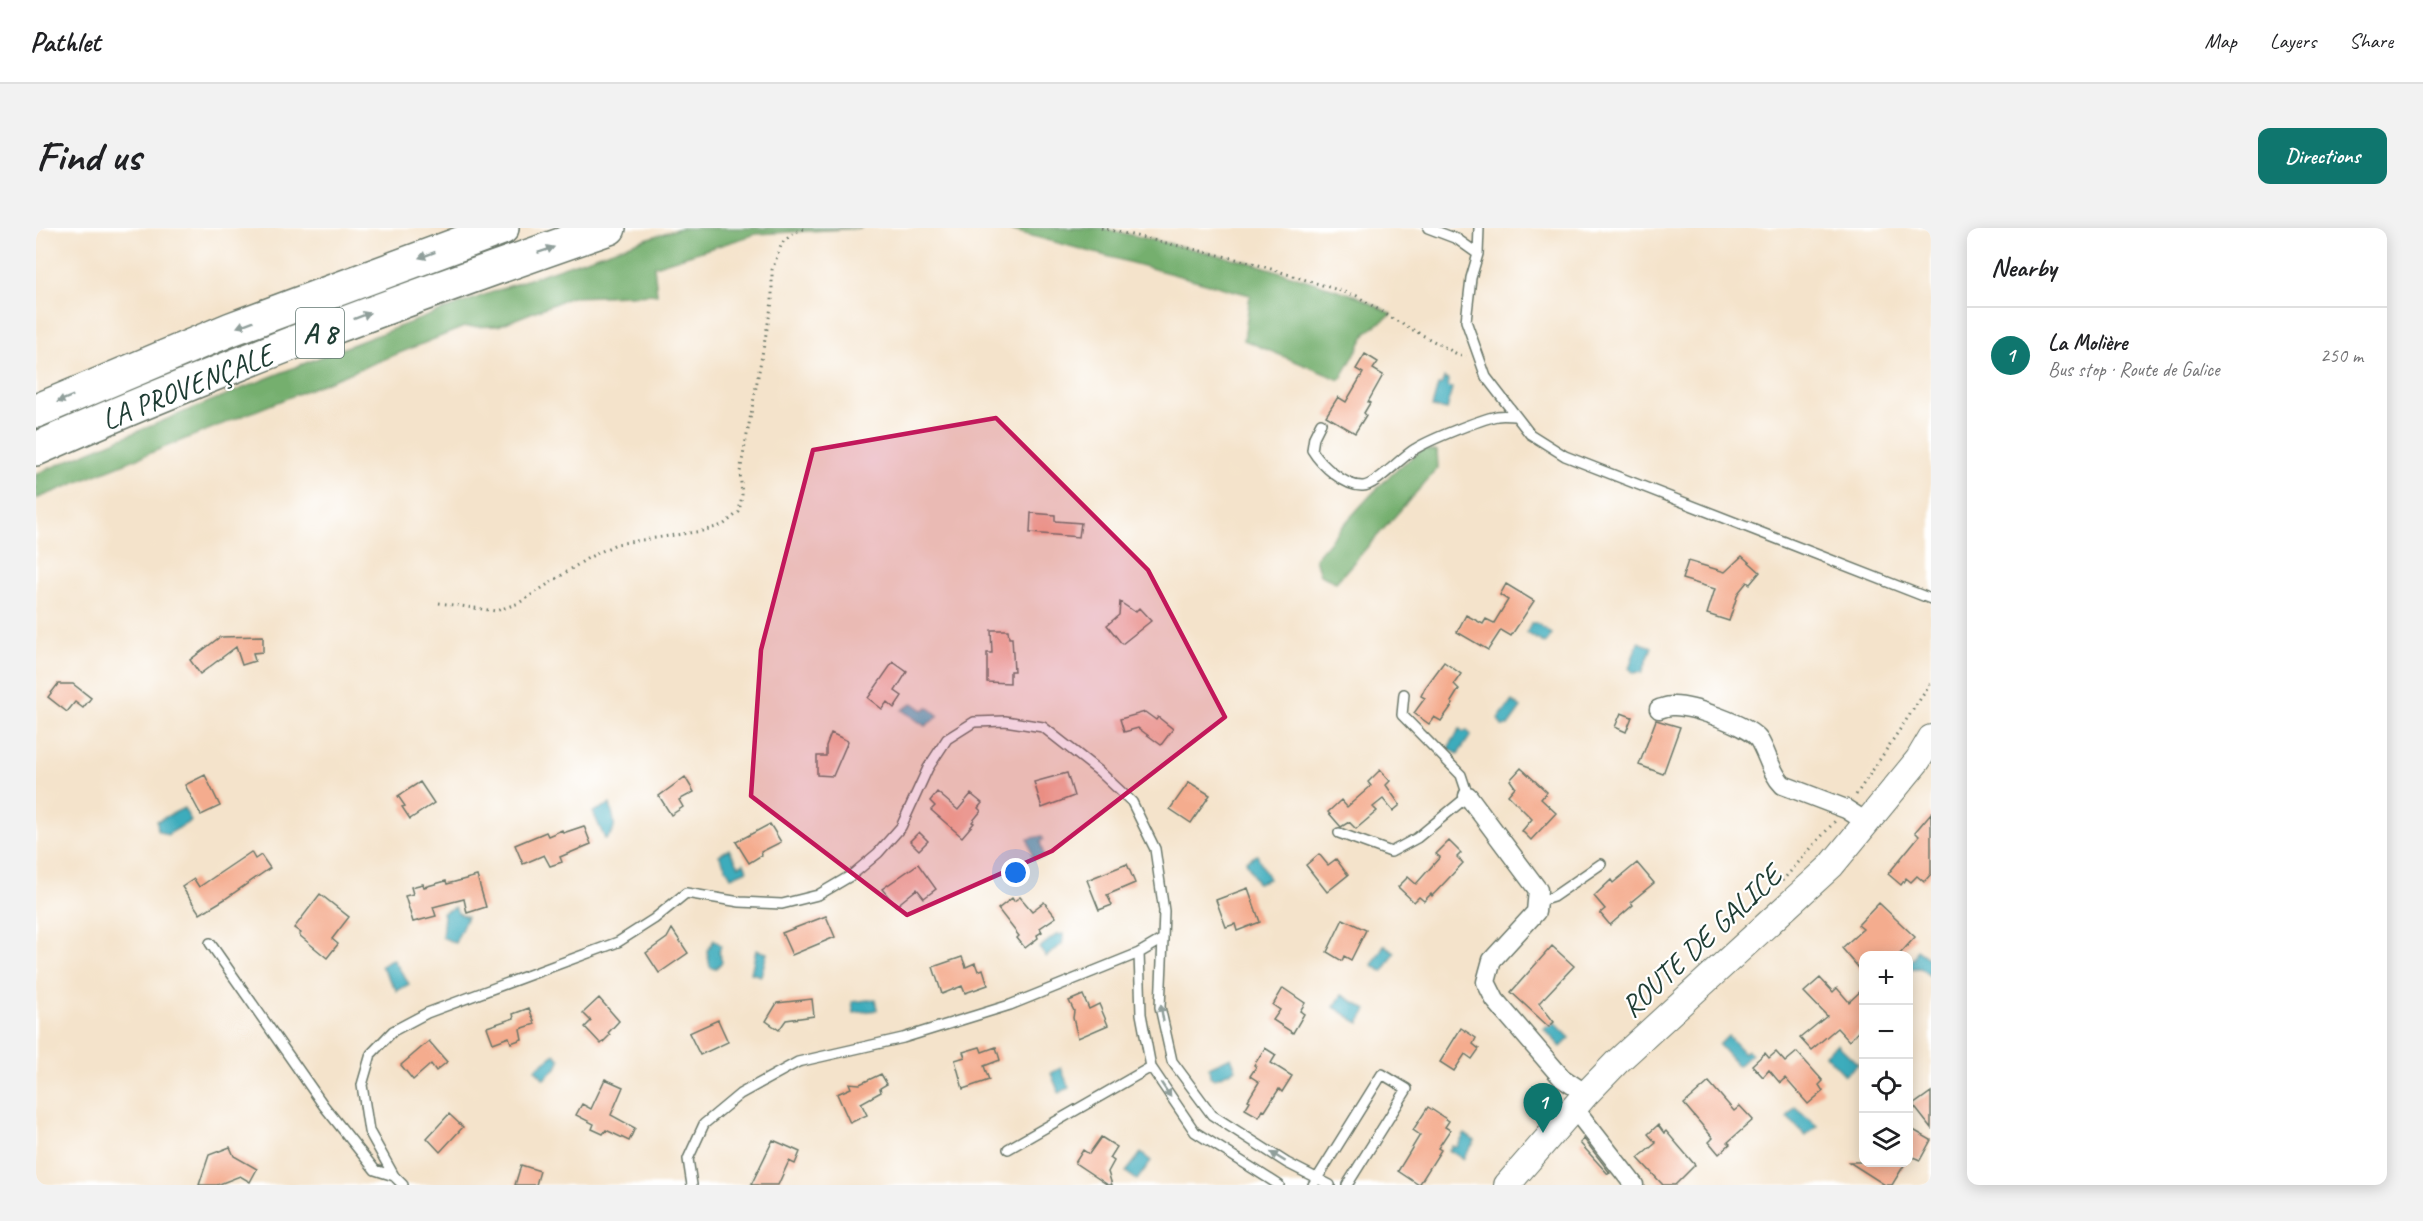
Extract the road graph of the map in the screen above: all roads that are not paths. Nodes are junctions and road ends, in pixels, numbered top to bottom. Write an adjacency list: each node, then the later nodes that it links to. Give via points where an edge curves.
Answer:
1 (502, 228): 6 (highway, LA PROVENÇALE / A 8, one-way to 6, via 231,329)
2 (609, 228): 9 (highway, LA PROVENÇALE / A 8, one-way to 2, via 281,348)
3 (1428, 228): 5 (lane, via 1457,239)
4 (1479, 228): 5 (lane)
5 (1478, 254): 7 (lane, via 1466,321 1486,377)
6 (36, 411)
7 (1516, 416): 8 (lane, via 1498,416 1417,447 1373,484 1362,486 1351,484 1320,465 1312,450); 10 (lane, via 1530,434 1565,456)
8 (1321, 423)
9 (36, 449)
10 (1931, 599)
11 (1404, 694): 14 (lane, via 1402,715 1461,775)
12 (1659, 709): 15 (street, via 1682,707 1733,722 1758,739 1784,785 1846,809)
13 (1931, 738): 15 (main road, ROUTE DE GALICE)
14 (1468, 796): 16 (lane, via 1417,838 1391,852); 18 (street, via 1538,890)
15 (1868, 823): 23 (main road, ROUTE DE GALICE, via 1831,867 1626,1054)
16 (1339, 833)
17 (1601, 864): 18 (lane, via 1553,897)
18 (1537, 902): 23 (street, via 1536,912 1492,960 1486,982 1496,1000)
19 (1163, 939): 21 (lane); 25 (lane, via 1164,911 1155,849 1132,802 1100,771 1043,727 1005,721 974,722 947,739 928,768 901,827 878,853 852,875 818,895 782,904 686,893 618,942 427,1013 393,1031 370,1054 362,1085 369,1131); 26 (lane, one-way to 19, via 1212,1115 1172,1061 1160,1007)
20 (210, 943): 25 (lane, via 375,1170)
21 (1139, 953): 22 (lane, via 1141,1014); 28 (lane, via 1010,1005 903,1038 798,1062 740,1094 704,1124 688,1159)
22 (1151, 1067): 24 (lane); 29 (lane, one-way to 29, via 1194,1132)
23 (1580, 1101): 32 (main road, ROUTE DE GALICE); 33 (street)
24 (1008, 1149)
25 (394, 1176): 27 (lane)
26 (1315, 1182): 30 (lane); 31 (lane, via 1382,1074 1407,1089)
27 (403, 1185)
28 (692, 1185)
29 (1279, 1185)
30 (1330, 1185)
31 (1347, 1185)
32 (1507, 1185)
33 (1634, 1185)

